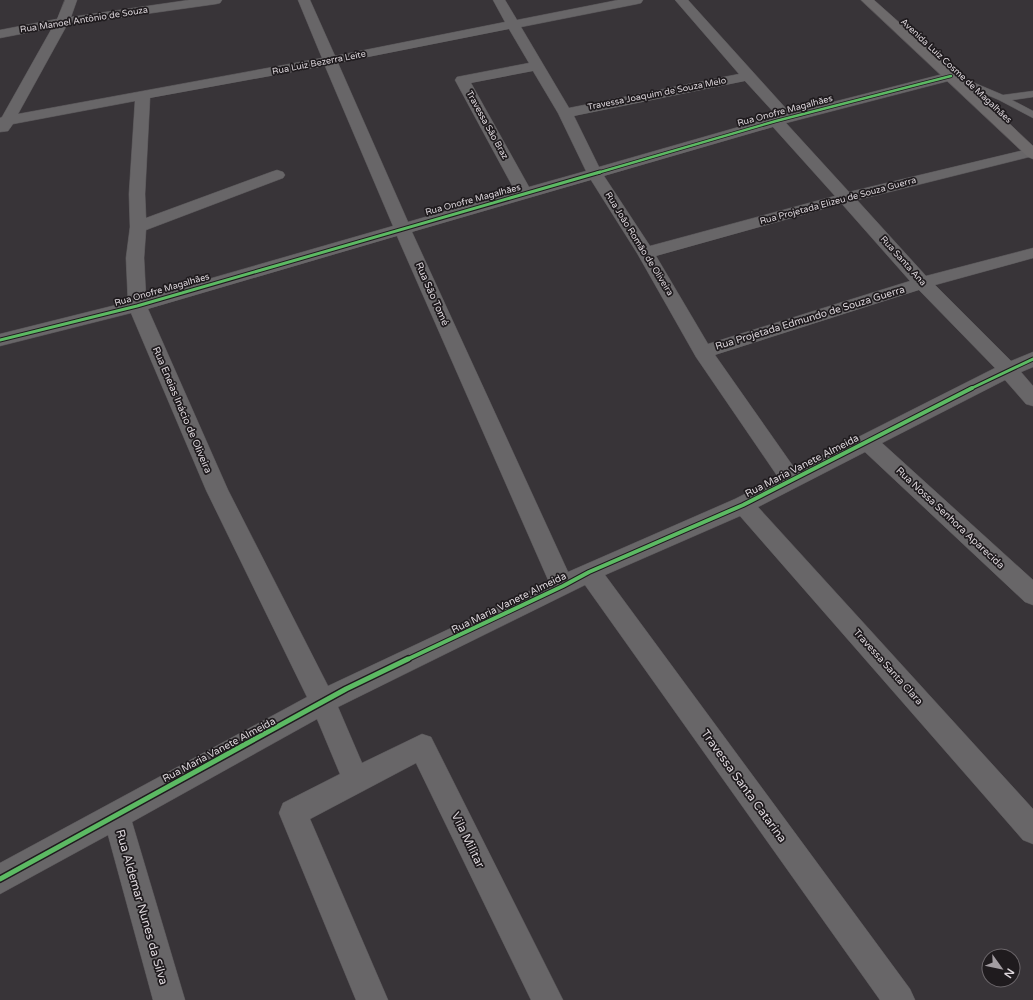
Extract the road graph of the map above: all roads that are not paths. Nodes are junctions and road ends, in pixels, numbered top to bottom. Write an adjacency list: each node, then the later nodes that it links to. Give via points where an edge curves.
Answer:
1 (71, 0): 8 (street)
2 (216, 0): 8 (street, Rua Manoel Antônio de Souza)
3 (304, 0): 11 (street, Rua São Tomé)
4 (499, 0): 9 (street, Rua João Romão de Oliveira)
5 (637, 0): 9 (street, Rua Luiz Bezerra Leite)
6 (681, 0): 13 (street, Rua Santa Ana)
7 (867, 0): 14 (main road, Avenida Luiz Cosme de Magalhães)
8 (62, 22): 10 (street, Rua Manoel Antônio de Souza); 21 (street)
9 (513, 25): 11 (street, Rua Luiz Bezerra Leite); 12 (street, Rua João Romão de Oliveira)
10 (0, 34)
11 (329, 61): 16 (street, Rua Luiz Bezerra Leite); 29 (street, Rua São Tomé)
12 (536, 66): 18 (street, Rua João Romão de Oliveira); 26 (street, Travessa São Braz, via 462,80)
13 (748, 76): 18 (street, Travessa Joaquim de Souza Melo); 20 (street, Rua Santa Ana)
14 (951, 76): 17 (lane); 20 (street, Rua Onofre Magalhães); 23 (main road, Avenida Luiz Cosme de Magalhães)
15 (1033, 94): 17 (lane)
16 (143, 96): 21 (street, Rua Luiz Bezerra Leite); 28 (street, Rua Eneias Inácio de Oliveira, via 136,194)
17 (1002, 98): 19 (lane)
18 (565, 113): 24 (street, Rua João Romão de Oliveira)
19 (1033, 115)
20 (782, 120): 24 (street, Rua Onofre Magalhães); 27 (street, Rua Santa Ana)
21 (4, 121): 22 (street)
22 (0, 135)
23 (1032, 153): 27 (street, Rua Projetada Elizeu de Souza Guerra)
24 (595, 174): 26 (street, Rua Onofre Magalhães); 30 (street, Rua João Romão de Oliveira)
25 (277, 175): 28 (street)
26 (526, 194): 29 (street, Rua Onofre Magalhães)
27 (847, 198): 30 (street, Rua Projetada Elizeu de Souza Guerra); 32 (street, Rua Santa Ana)
28 (138, 227): 33 (street, Rua Eneias Inácio de Oliveira, via 135,258)
29 (402, 228): 33 (street, Rua Onofre Magalhães); 43 (street, Rua São Tomé)
30 (646, 253): 35 (street, Rua João Romão de Oliveira)
31 (1033, 253): 32 (street, Rua Projetada Edmundo de Souza Guerra)
32 (922, 283): 35 (street, Rua Projetada Edmundo de Souza Guerra); 37 (street, Rua Santa Ana)
33 (137, 306): 34 (street, Rua Onofre Magalhães); 45 (street, Rua Eneias Inácio de Oliveira, via 217,490)
34 (0, 340)
35 (703, 352): 40 (street, Rua João Romão de Oliveira)
36 (1033, 360): 37 (street, Rua Maria Vanete Almeida)
37 (1008, 370): 38 (street, Rua Santa Ana); 39 (street, Rua Maria Vanete Almeida)
38 (1033, 399)
39 (868, 442): 40 (street, Rua Maria Vanete Almeida); 44 (street, Rua Nossa Senhora Aparecida)
40 (792, 481): 41 (street, Rua Maria Vanete Almeida)
41 (743, 505): 42 (street, Rua Maria Vanete Almeida); 48 (street, Travessa Santa Clara)
42 (589, 572): 43 (street, Rua Maria Vanete Almeida); 53 (street, Travessa Santa Catarina)
43 (563, 586): 45 (street, Rua Maria Vanete Almeida)
44 (1033, 595)
45 (323, 702): 46 (street); 47 (street, Rua Maria Vanete Almeida)
46 (356, 780): 51 (street, Vila Militar, via 293,813); 52 (street, Vila Militar, via 422,746)
47 (116, 815): 49 (street, Rua Maria Vanete Almeida); 50 (street, Rua Aldemar Nunes da Silva)
48 (1033, 830)
49 (0, 878)
50 (169, 1000)
51 (372, 1000)
52 (547, 1000)
53 (899, 1000)

